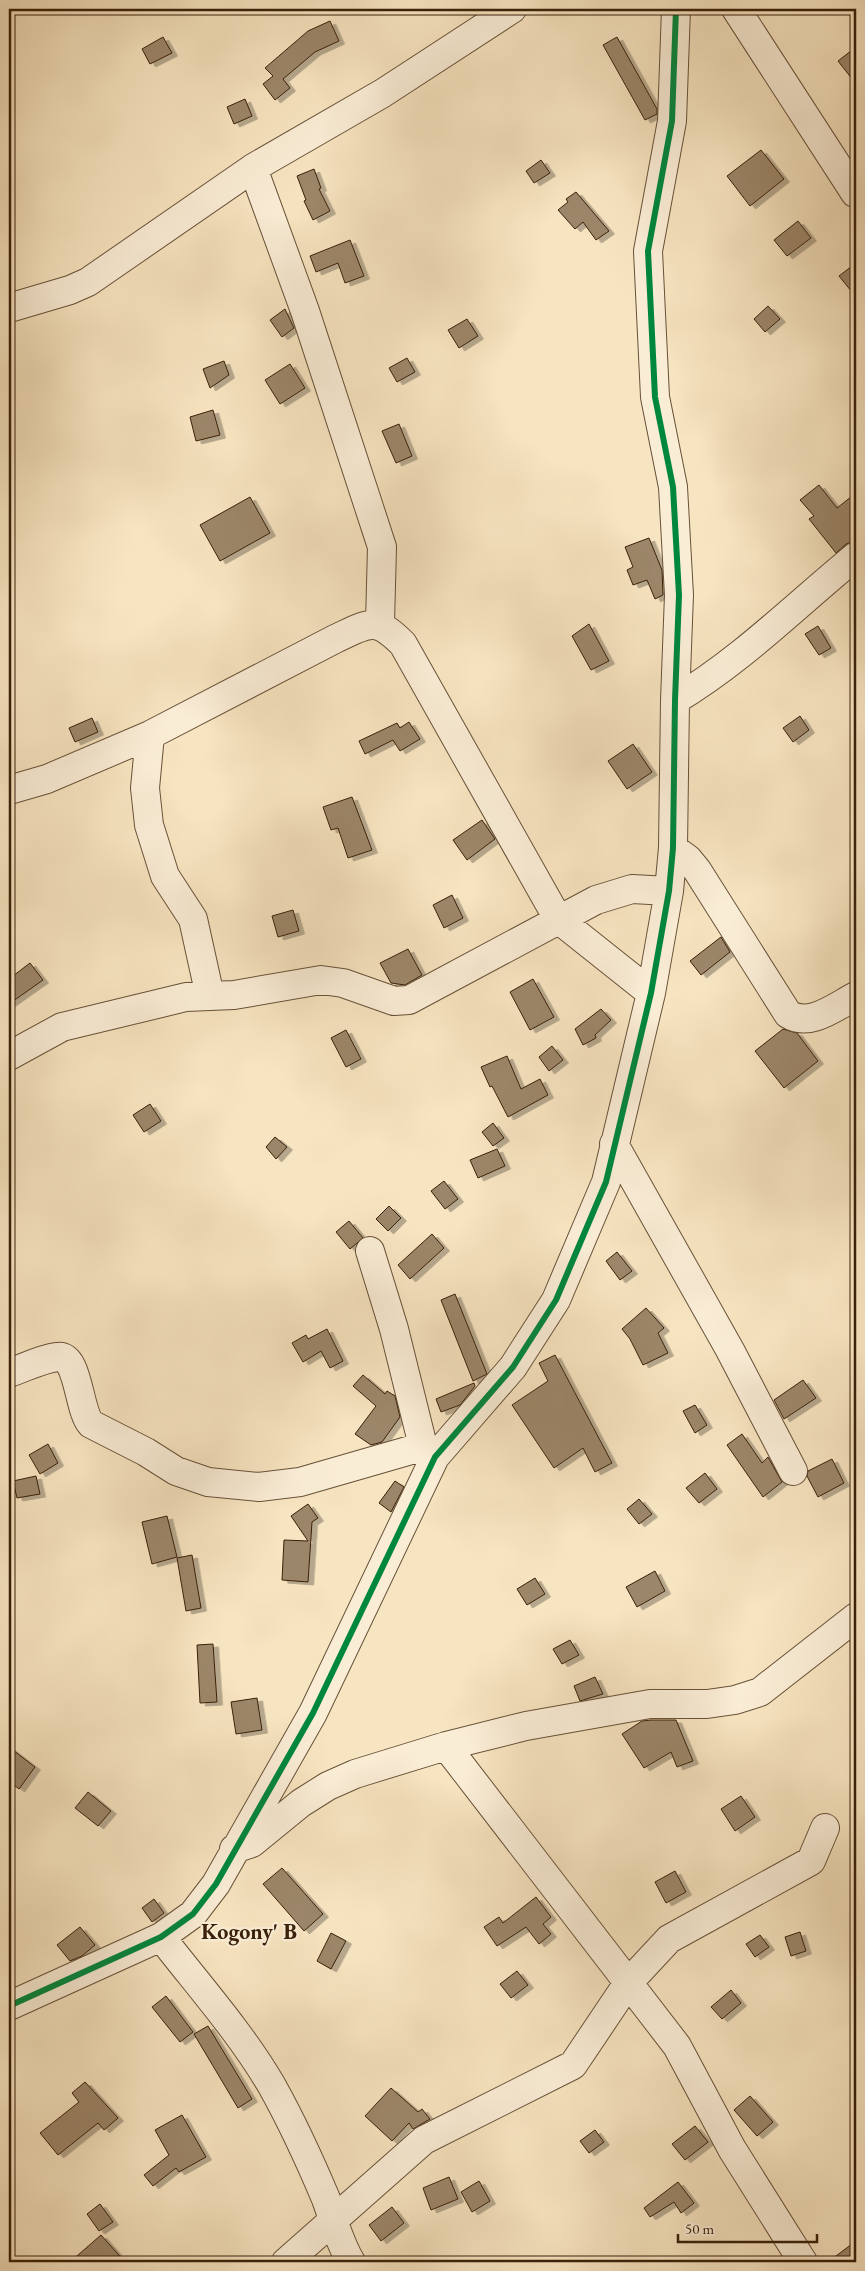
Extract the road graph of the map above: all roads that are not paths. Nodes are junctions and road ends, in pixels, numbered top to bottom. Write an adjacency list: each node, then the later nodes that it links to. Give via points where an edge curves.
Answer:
1 (512, 9): 4 (street, via 382,93)
2 (676, 9): 9 (street, via 672,121 648,251 655,397 673,487 679,595)
3 (736, 9): 5 (street)
4 (253, 168): 6 (street, via 88,282); 8 (street, via 305,311 382,548 380,622)
5 (855, 193)
6 (9, 308)
7 (856, 556): 9 (street, via 750,648 708,681)
8 (376, 624): 10 (street, via 361,627); 14 (street, via 388,629 403,644)
9 (675, 700): 12 (street)
10 (150, 735): 11 (street, via 47,779); 16 (street, via 146,788 149,825 165,876 193,919)
11 (9, 790)
12 (674, 848): 13 (street); 17 (street, via 697,870 788,1014 796,1020 807,1020)
13 (669, 891): 14 (street, via 632,889 596,900); 15 (street)
14 (558, 920): 15 (street); 16 (street, via 409,1000 394,1001 343,983 321,980)
15 (651, 993): 19 (street)
16 (210, 996): 18 (street, via 186,997 62,1027)
17 (856, 996)
18 (9, 1056)
19 (614, 1144): 22 (street, via 606,1182 556,1300 513,1367); 23 (street, via 730,1350)
20 (370, 1251): 22 (street)
21 (9, 1374): 22 (street, via 59,1356 67,1359 73,1366 86,1418 91,1424 176,1471 208,1482 259,1487 300,1482 391,1454)
22 (429, 1454): 27 (street, via 312,1713)
23 (793, 1471)
24 (856, 1617): 25 (street, via 786,1674 752,1695 707,1704 650,1704 526,1726)
25 (446, 1746): 27 (street, via 355,1774 328,1786 301,1803 252,1843); 29 (street)
26 (825, 1828): 29 (street, via 811,1861 669,1939)
27 (234, 1849): 28 (street, via 216,1884 192,1914)
28 (161, 1937): 30 (street); 31 (street, via 248,2048 272,2086 315,2175)
29 (628, 1983): 31 (street, via 573,2065 424,2140); 34 (street, via 677,2046 732,2149)
30 (9, 2006)
31 (333, 2222): 32 (street); 33 (street)
32 (286, 2262)
33 (351, 2262)
34 (803, 2262)

